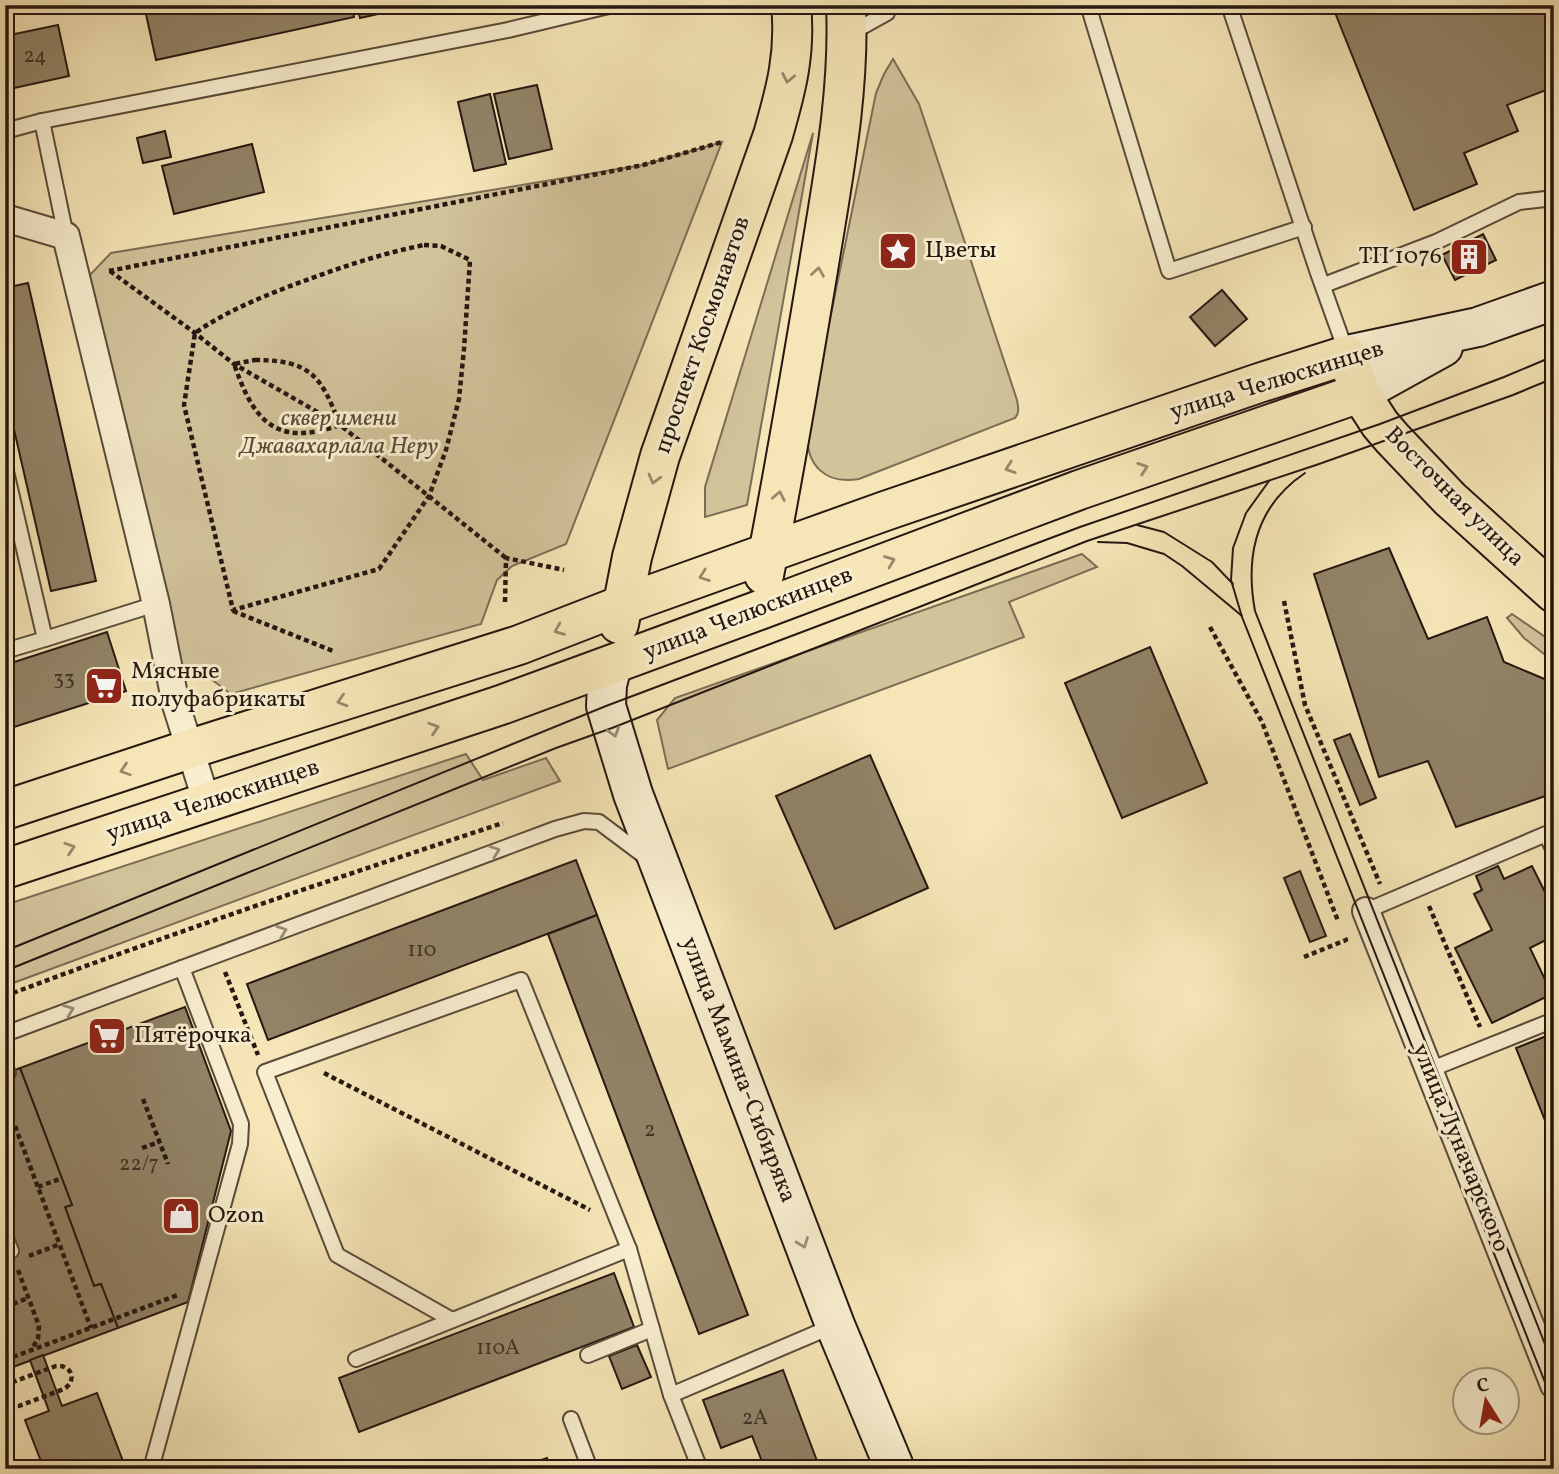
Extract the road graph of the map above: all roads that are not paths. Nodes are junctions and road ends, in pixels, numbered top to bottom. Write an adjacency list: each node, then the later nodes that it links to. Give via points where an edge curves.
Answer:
1 (791, 5): 22 (main road, проспект Космонавтов, one-way to 22, via 793,50 785,93 660,456)
2 (889, 5): 6 (lane, via 887,13)
3 (1088, 5): 11 (lane, via 1169,271)
4 (1229, 5): 11 (lane)
5 (603, 6): 7 (lane, via 495,33)
6 (846, 21): 19 (main road, one-way to 6, via 839,140)
7 (42, 121): 8 (lane); 12 (lane)
8 (5, 131)
9 (1554, 198): 13 (lane, via 1519,202 1436,242)
10 (5, 218): 12 (street)
11 (1304, 227): 13 (lane)
12 (66, 236): 21 (street)
13 (1324, 285): 16 (lane)
14 (1554, 300): 15 (main road, улица Челюскинцев)
15 (1478, 327): 16 (main road, улица Челюскинцев); 17 (main road, улица Челюскинцев)
16 (1347, 355): 17 (main road, Восточная улица); 19 (main road, улица Челюскинцев, one-way to 19)
17 (1360, 393): 20 (main road, Восточная улица, via 1380,424 1442,491); 23 (main road, улица Челюскинцев, one-way to 17, via 1079,490)
18 (5, 467): 24 (lane)
19 (768, 553): 22 (main road, улица Челюскинцев, one-way to 22); 23 (main road)
20 (1554, 593)
21 (156, 604): 24 (lane); 27 (street)
22 (622, 605): 26 (main road, проспект Космонавтов); 27 (main road, улица Челюскинцев, one-way to 27, via 519,645)
23 (757, 611): 26 (main road, улица Челюскинцев)
24 (44, 639): 25 (lane)
25 (5, 651)
26 (612, 665): 28 (main road, улица Челюскинцев, one-way to 26); 31 (main road, улица Мамина-Сибиряка, one-way to 31, via 606,706)
27 (190, 749): 28 (street); 29 (main road, улица Челюскинцев, one-way to 29)
28 (206, 803): 32 (main road, улица Челюскинцев, one-way to 28)
29 (5, 810)
30 (1554, 851): 33 (lane, via 1546,834)
31 (661, 868): 34 (lane, one-way to 31, via 584,821 598,822); 42 (main road, улица Мамина-Сибиряка, one-way to 42)
32 (5, 869)
33 (1366, 911): 37 (street, улица Луначарского)
34 (182, 968): 36 (lane, one-way to 34); 49 (lane, via 241,1124 240,1144)
35 (1554, 1020): 37 (lane)
36 (5, 1034)
37 (1429, 1070): 46 (street, улица Луначарского)
38 (5, 1236): 40 (lane)
39 (629, 1249): 41 (lane); 41 (lane, via 522,979 265,1072 337,1255); 43 (lane)
40 (13, 1256)
41 (452, 1320): 45 (lane)
42 (835, 1325): 47 (lane); 52 (main road, улица Мамина-Сибиряка)
43 (652, 1329): 44 (lane); 47 (lane)
44 (588, 1355)
45 (356, 1359)
46 (1554, 1385)
47 (671, 1395): 51 (lane)
48 (571, 1419): 50 (lane)
49 (151, 1469)
50 (590, 1469)
51 (700, 1469)
52 (895, 1469)

